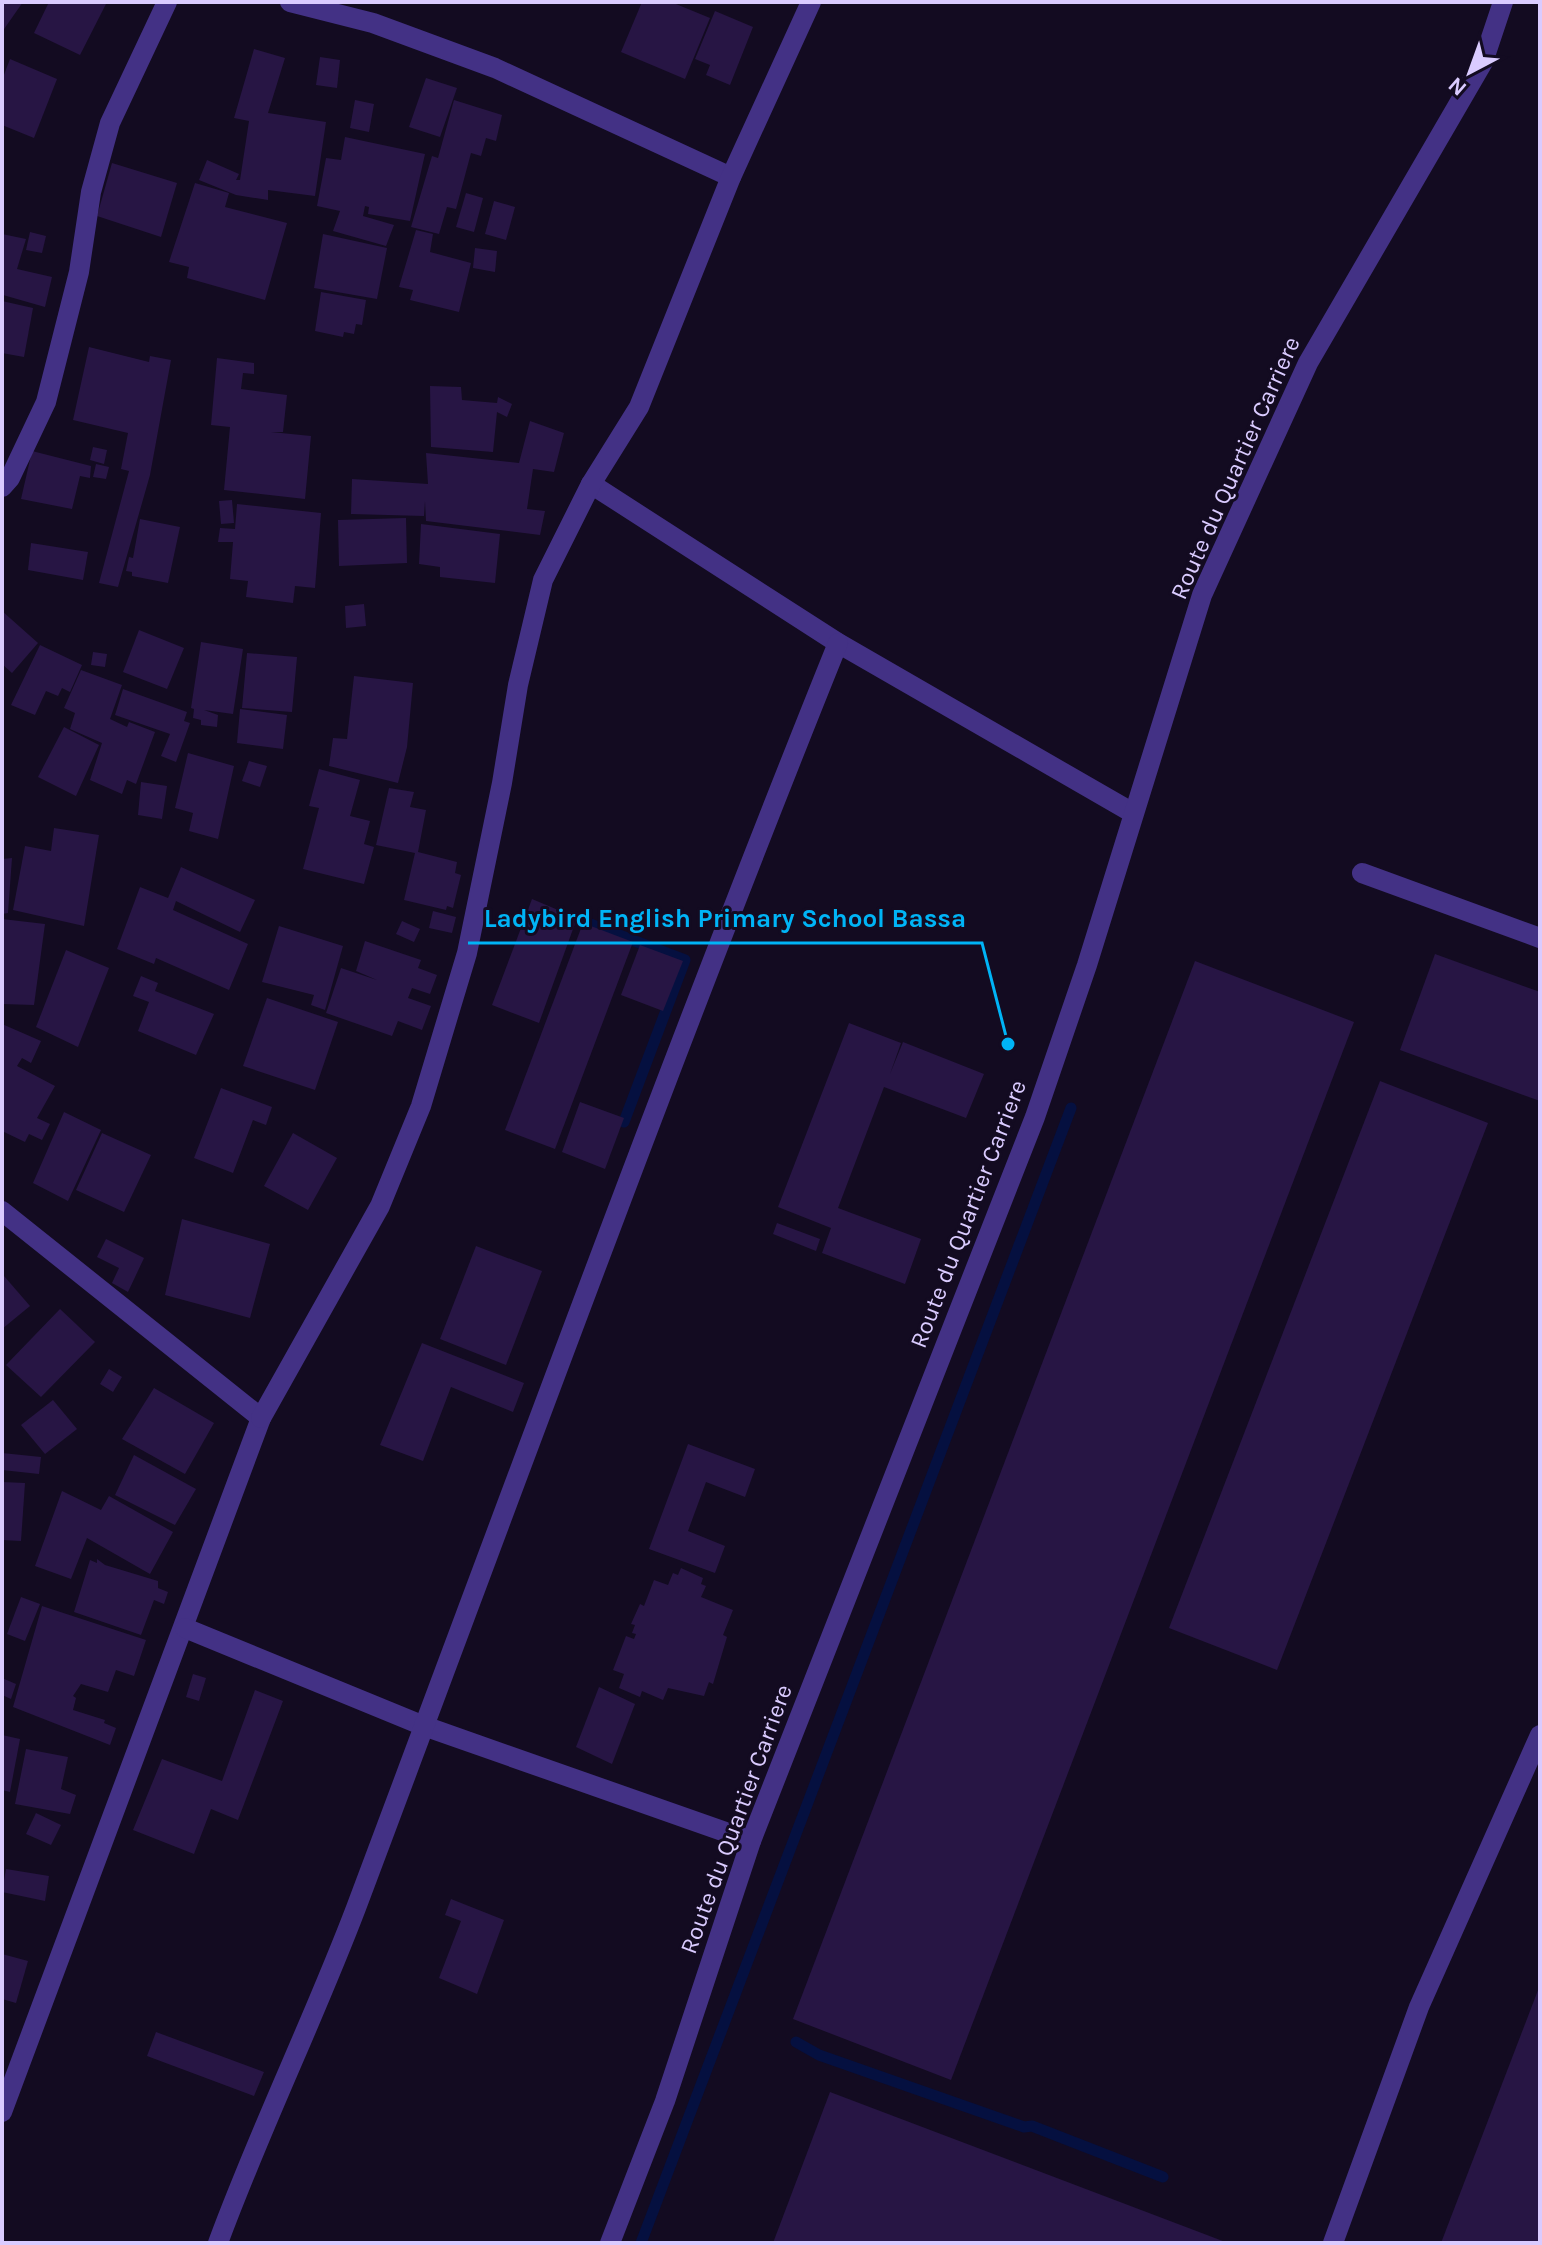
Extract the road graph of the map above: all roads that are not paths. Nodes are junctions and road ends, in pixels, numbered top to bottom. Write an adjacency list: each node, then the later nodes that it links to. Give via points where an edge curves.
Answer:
1 (167, 2): 7 (street, via 110,123 46,402)
2 (290, 2): 5 (street, via 373,23 495,68)
3 (811, 2): 5 (street)
4 (1503, 2): 9 (street, Route du Quartier Carriere, via 1483,62 1308,363 1208,580)
5 (731, 177): 6 (street, via 639,407)
6 (591, 484): 8 (street); 13 (street, via 543,580 467,953 421,1106 380,1206)
7 (2, 487)
8 (838, 643): 9 (street); 15 (street, via 601,1245)
9 (1133, 813): 17 (street, Route du Quartier Carriere, via 1035,1117)
10 (1362, 873): 11 (street)
11 (1540, 938)
12 (2, 1211): 13 (street)
13 (261, 1418): 14 (street)
14 (185, 1628): 15 (street); 18 (street)
15 (424, 1726): 17 (street); 19 (street, via 332,1970)
16 (1540, 1735): 21 (street, via 1419,2007)
17 (751, 1841): 20 (street, Route du Quartier Carriere, via 665,2101)
18 (2, 2112)
19 (218, 2243)
20 (610, 2243)
21 (1333, 2243)

